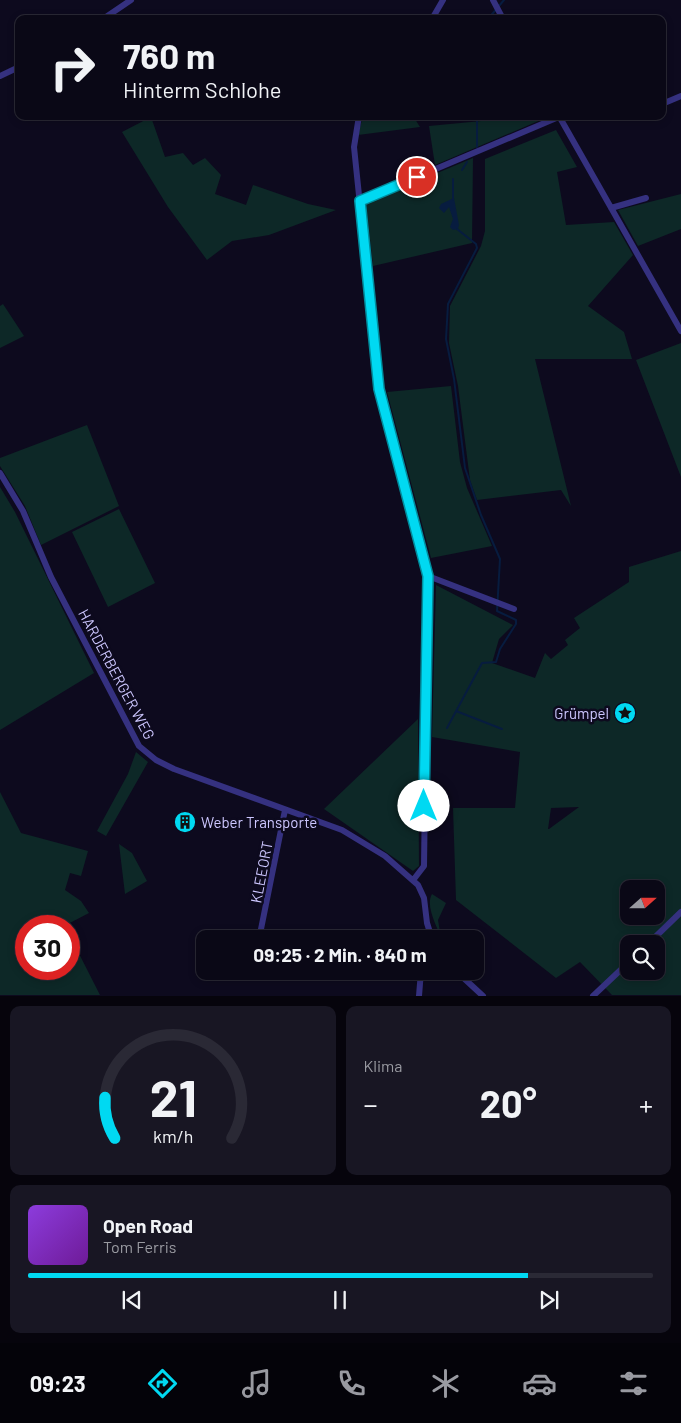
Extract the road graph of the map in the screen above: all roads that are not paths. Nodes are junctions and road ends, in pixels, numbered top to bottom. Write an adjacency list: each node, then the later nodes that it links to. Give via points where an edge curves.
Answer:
1 (131, 0): 4 (street)
2 (443, 0): 5 (street)
3 (494, 3): 6 (street)
4 (109, 15)
5 (434, 15)
6 (501, 15)
7 (15, 69): 8 (street)
8 (0, 76)
9 (681, 96): 10 (street)
10 (666, 102)
11 (358, 120): 15 (street, via 354,146)
12 (551, 120): 15 (street)
13 (562, 120): 16 (street)
14 (646, 198): 16 (street)
15 (360, 201): 19 (street, via 379,389)
16 (611, 208): 17 (street)
17 (681, 331)
18 (0, 473): 21 (street, HARDERBERGER WEG, via 23,511 51,577 139,746 174,769)
19 (428, 576): 20 (street); 22 (street, via 424,866)
20 (514, 609)
21 (285, 810): 22 (street, HARDERBERGER WEG, via 342,830 385,856); 24 (street, KLEEORT)
22 (414, 879): 25 (street, via 422,891)
23 (681, 912): 26 (street)
24 (261, 930)
25 (429, 930)
26 (657, 935)
27 (620, 970): 32 (street)
28 (420, 980): 30 (street)
29 (466, 980): 31 (street)
30 (419, 996)
31 (483, 996)
32 (593, 996)

